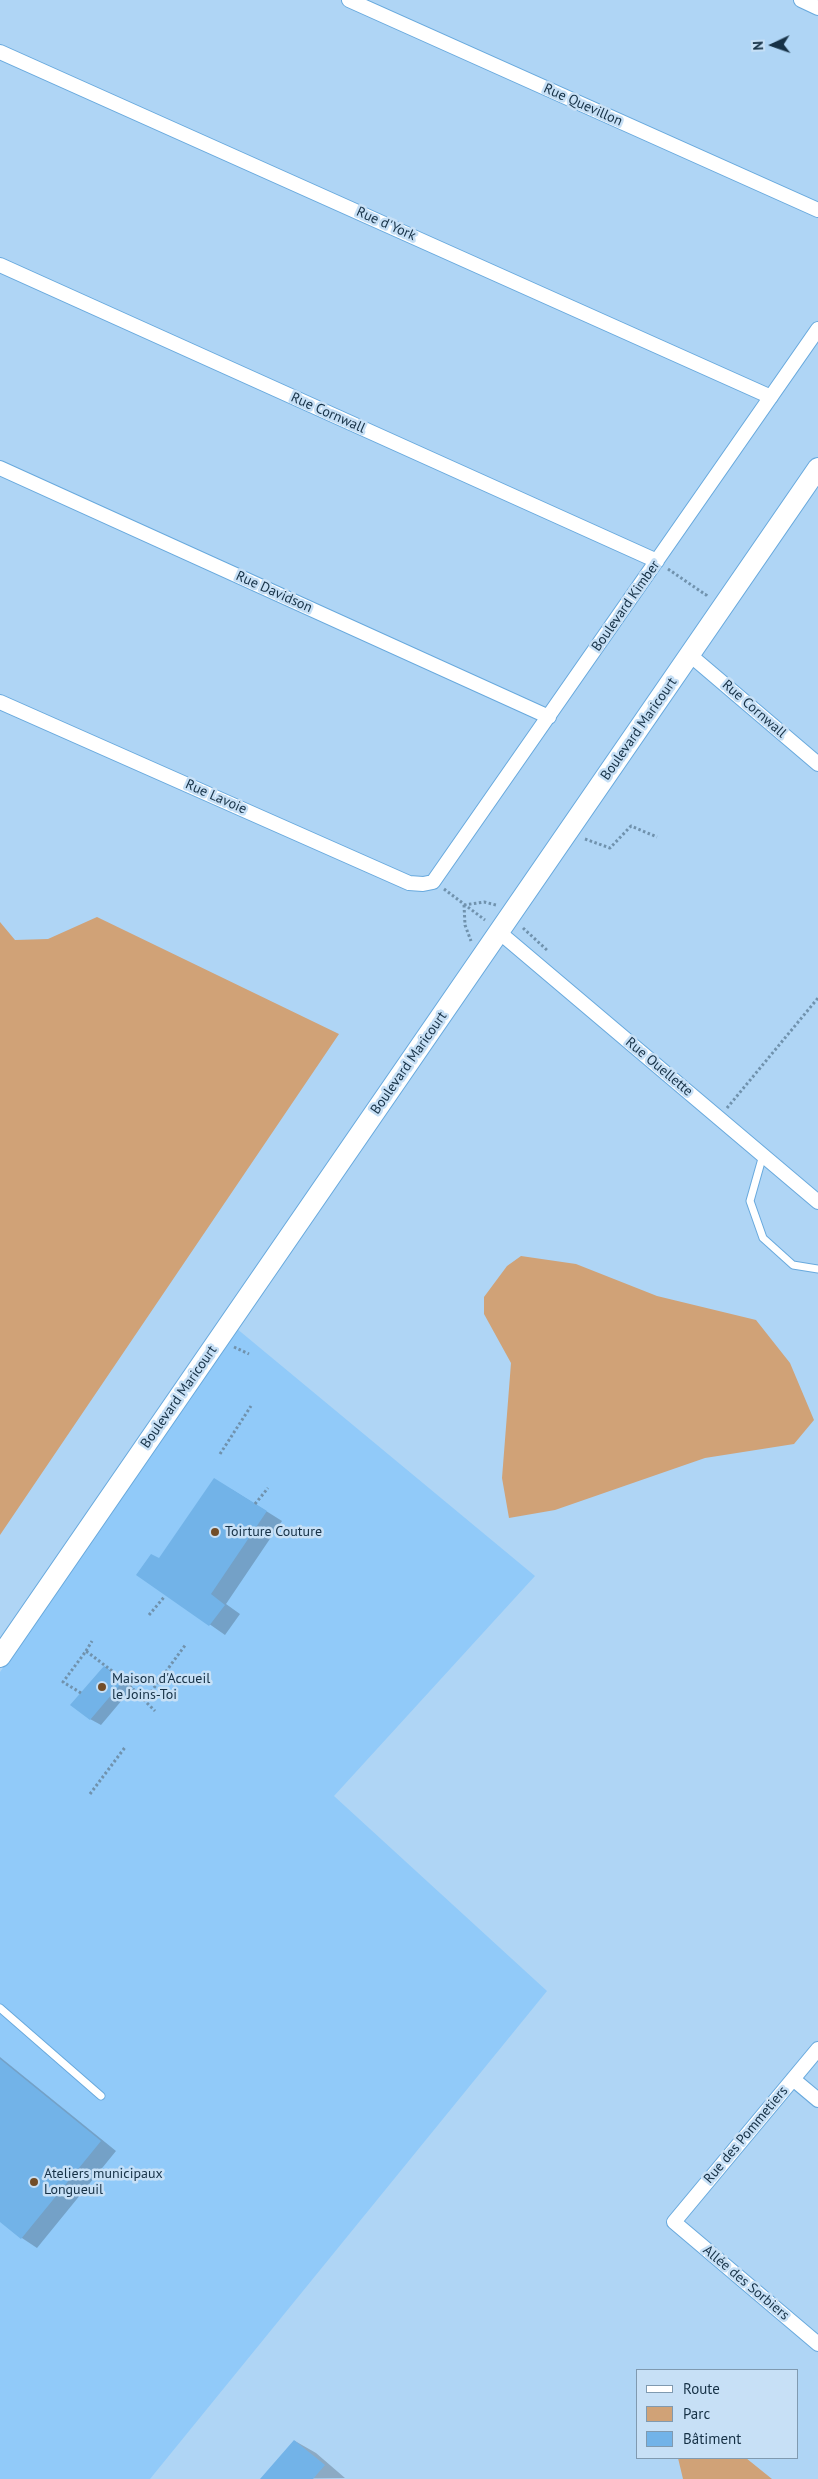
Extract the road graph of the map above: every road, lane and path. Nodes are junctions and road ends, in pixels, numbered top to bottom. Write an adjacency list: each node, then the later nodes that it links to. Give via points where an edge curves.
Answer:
1 (349, 0): 5 (street, Rue Quevillon)
2 (801, 0): 3 (street)
3 (818, 8)
4 (0, 52): 8 (street, Rue d'York)
5 (818, 210)
6 (0, 265): 11 (street, Rue Cornwall)
7 (818, 329): 8 (street, Boulevard Kimber)
8 (771, 397): 11 (street, Boulevard Kimber)
9 (0, 468): 16 (street, Rue Davidson)
10 (818, 468): 14 (street, Boulevard Maricourt)
11 (657, 561): 16 (street, Boulevard Kimber)
12 (669, 569): 13 (path, via 706,595)
13 (711, 587)
14 (690, 655): 17 (street, Rue Cornwall); 18 (street, Boulevard Maricourt)
15 (0, 702): 20 (street, Rue Lavoie, via 409,883)
16 (549, 717): 20 (street, Boulevard Kimber)
17 (818, 764)
18 (567, 832): 19 (path, via 610,848 631,826); 24 (street, Boulevard Maricourt)
19 (657, 836)
20 (433, 882)
21 (445, 890): 22 (path)
22 (464, 905): 23 (path, via 484,902); 24 (path); 25 (path, via 465,925)
23 (499, 906)
24 (499, 932): 27 (street, Rue Ouellette); 40 (street, Boulevard Maricourt)
25 (473, 943)
26 (818, 998): 27 (path)
27 (719, 1118): 28 (street, Rue Ouellette)
28 (763, 1156): 29 (street, Rue Ouellette); 30 (lane, via 750,1201 763,1238 793,1265)
29 (818, 1202)
30 (818, 1269)
31 (251, 1406): 32 (path)
32 (220, 1454)
33 (268, 1488): 34 (path)
34 (255, 1504)
35 (165, 1596): 36 (path)
36 (149, 1615)
37 (92, 1641): 39 (path)
38 (186, 1644): 41 (path)
39 (86, 1651): 42 (path, via 64,1682); 43 (path, via 124,1680)
40 (0, 1658)
41 (150, 1692)
42 (81, 1693)
43 (155, 1711)
44 (126, 1746): 45 (path)
45 (90, 1794)
46 (0, 2008): 49 (lane)
47 (818, 2049): 48 (street, Rue des Pommetiers)
48 (793, 2079): 50 (street); 51 (street, Rue des Pommetiers)
49 (101, 2096)
50 (818, 2100)
51 (674, 2222): 52 (street, Allée des Sorbiers)
52 (818, 2344)

